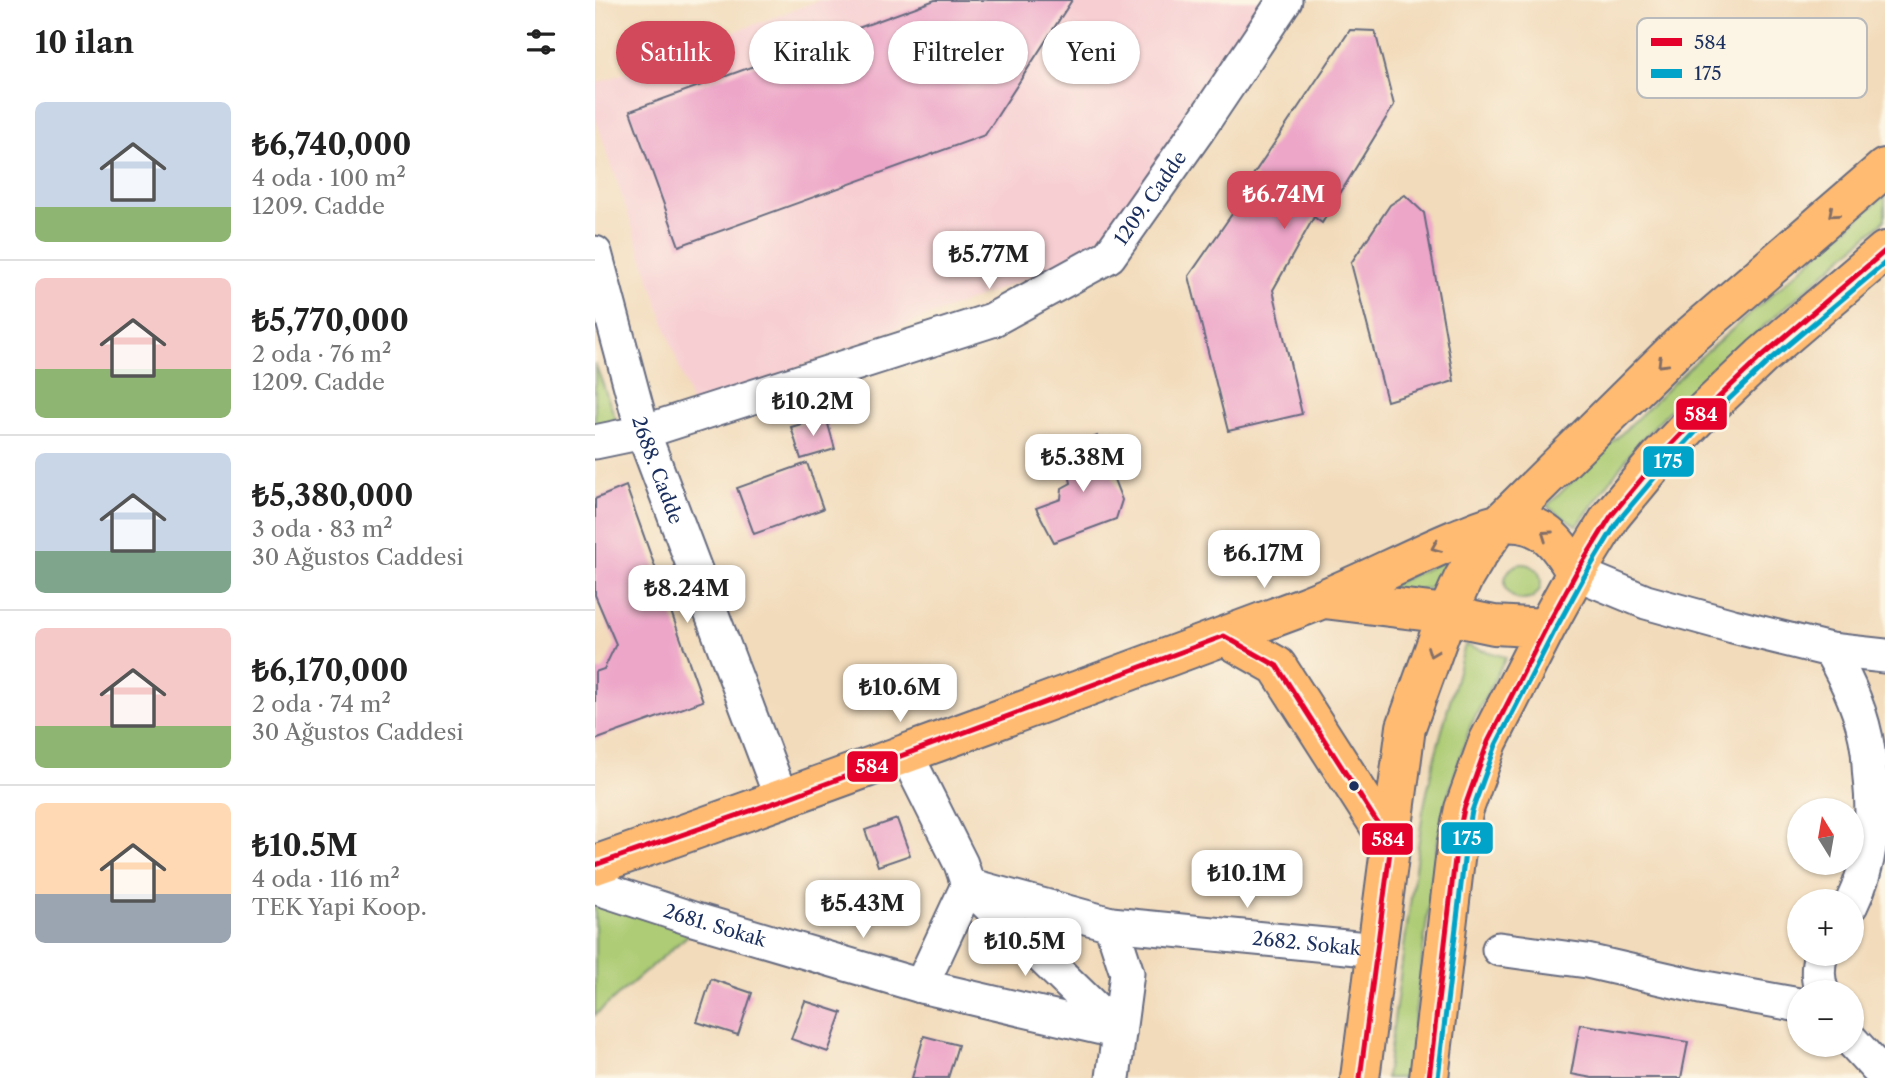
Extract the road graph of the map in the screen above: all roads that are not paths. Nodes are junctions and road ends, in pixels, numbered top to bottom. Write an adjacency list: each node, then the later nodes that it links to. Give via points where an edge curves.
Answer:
1 (1285, 0): 5 (street, 1209. Cadde, via 1109,256 992,320)
2 (1885, 168): 7 (main road, one-way to 7, via 1679,346)
3 (1885, 251): 8 (main road, via 1698,417 1611,516)
4 (595, 253): 5 (street, 2688. Cadde)
5 (643, 432): 6 (street, 1209. Cadde); 16 (street, 2688. Cadde)
6 (595, 442)
7 (1500, 523): 8 (main road, one-way to 7, via 1547,534 1532,526); 9 (main road, one-way to 9); 10 (main road, via 1463,579)
8 (1576, 573): 11 (main road); 13 (street, via 1646,602)
9 (1324, 599): 10 (main road); 12 (main road)
10 (1447, 614): 11 (main road, via 1494,625); 17 (main road, one-way to 17, via 1406,727)
11 (1546, 628): 32 (main road, via 1488,741 1464,809)
12 (1224, 636): 15 (main road); 17 (main road, via 1277,666)
13 (1830, 650): 14 (street); 21 (street, via 1864,726 1873,799 1871,844)
14 (1885, 656)
15 (906, 754): 16 (main road); 19 (street)
16 (782, 800): 18 (main road)
17 (1391, 844): 24 (main road)
18 (595, 865)
19 (968, 885): 22 (street, 2682. Sokak); 25 (street); 27 (street)
20 (595, 887): 25 (street, 2681. Sokak)
21 (1858, 889)
22 (1111, 924): 24 (street, 2682. Sokak); 27 (street, via 1127,973)
23 (1499, 949): 26 (street, via 1587,961)
24 (1377, 950): 31 (main road)
25 (921, 986): 27 (street, 2681. Sokak)
26 (1787, 1003)
27 (1119, 1032): 30 (street)
28 (1864, 1054): 29 (street)
29 (1885, 1077)
30 (1113, 1078)
31 (1360, 1078)
32 (1429, 1078)

